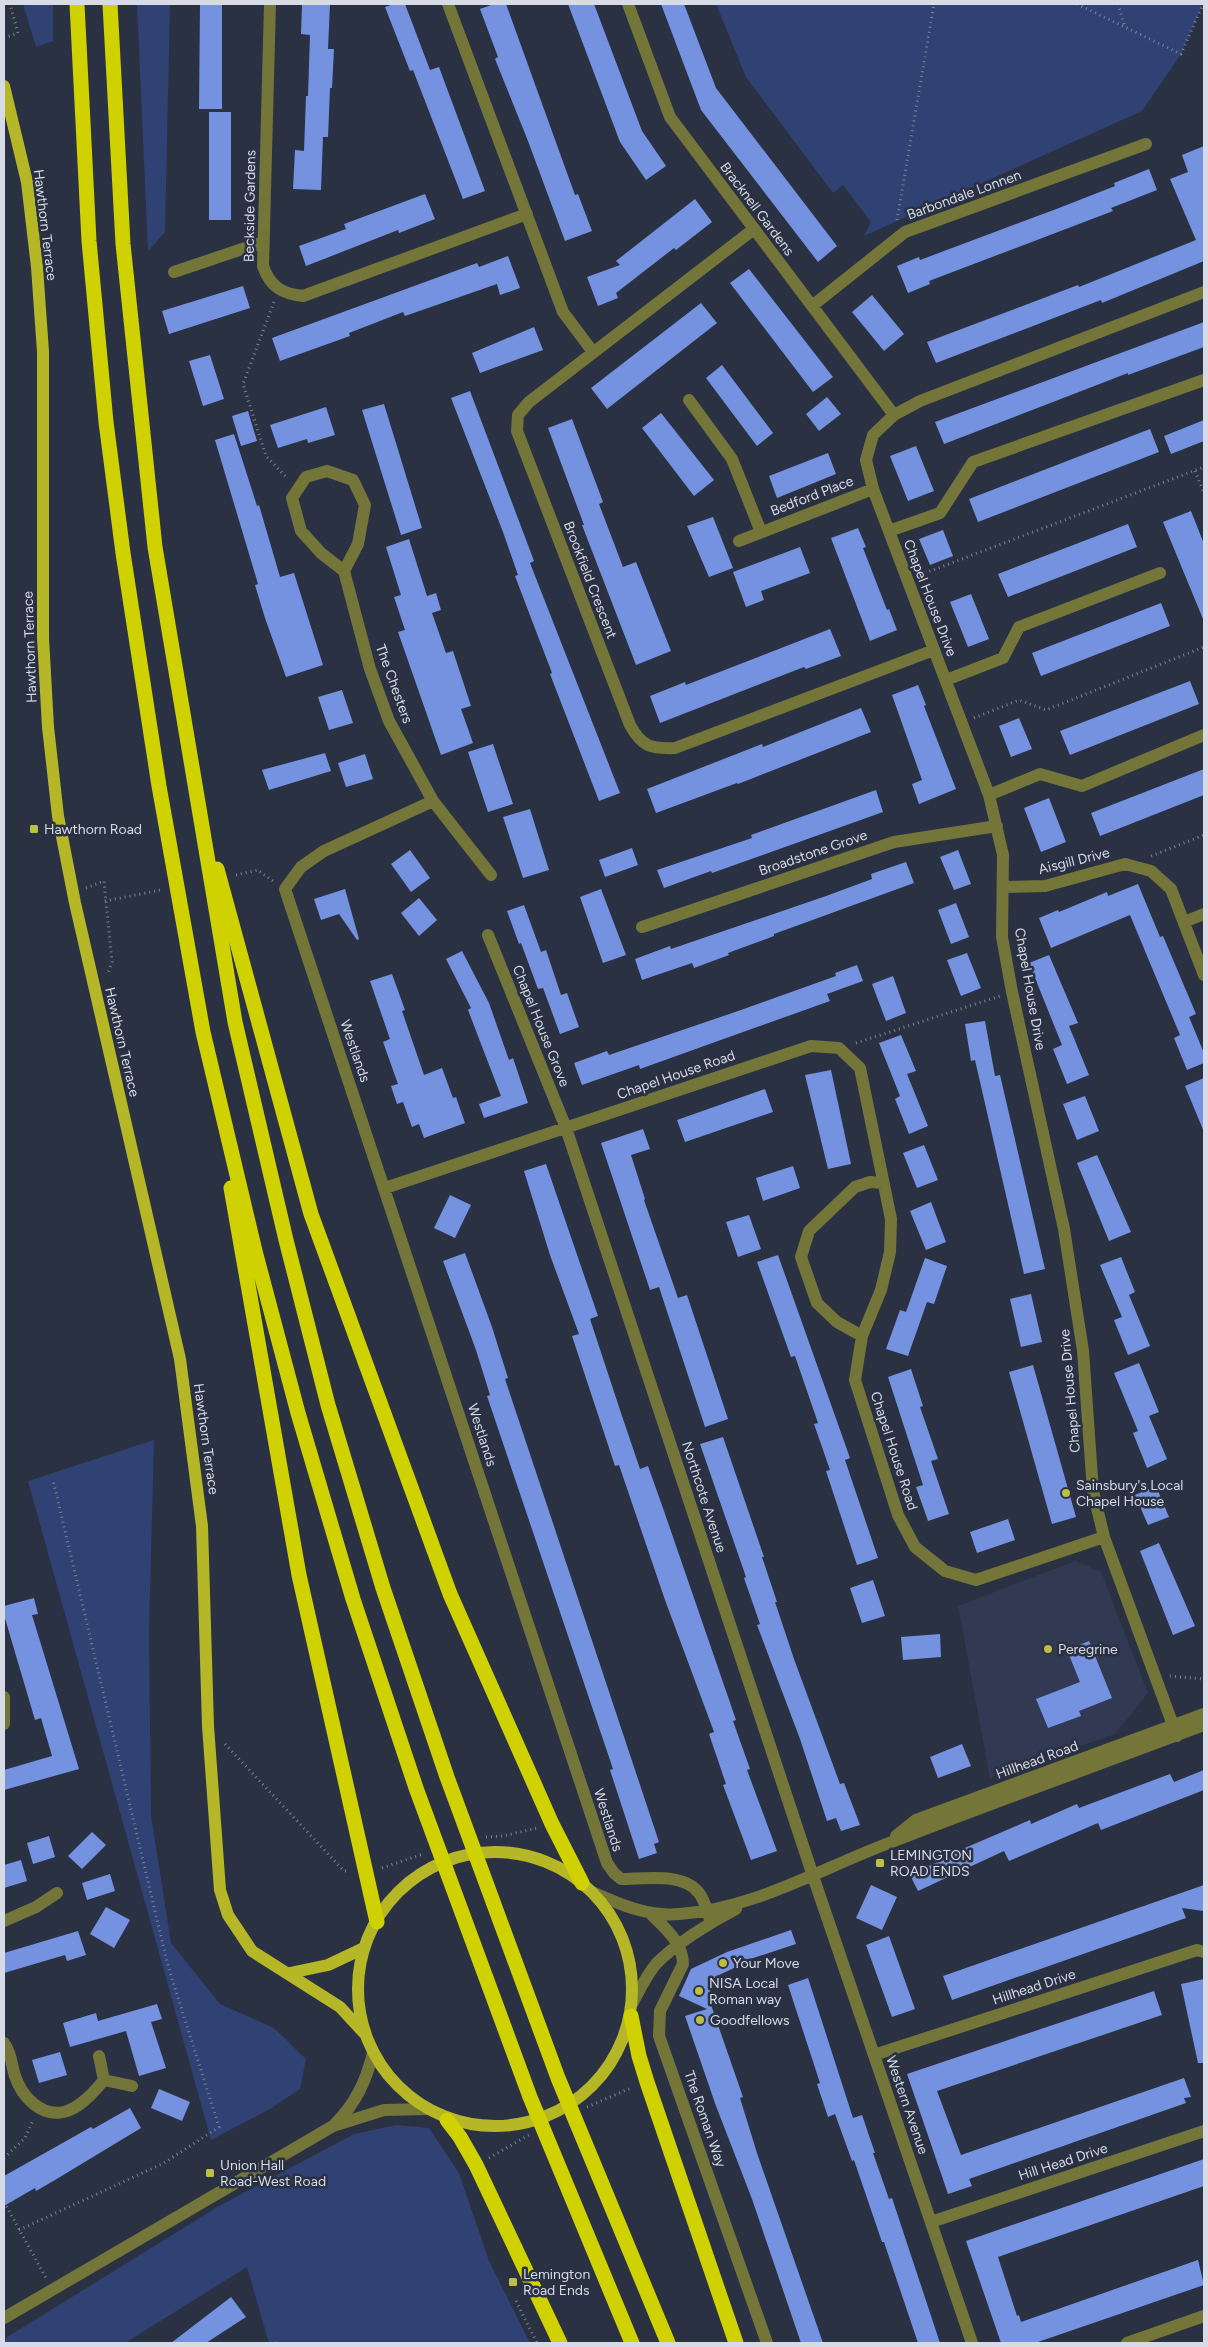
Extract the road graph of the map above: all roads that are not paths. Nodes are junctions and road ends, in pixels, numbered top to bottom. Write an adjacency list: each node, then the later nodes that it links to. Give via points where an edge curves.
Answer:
1 (77, 4): 38 (highway, via 89,241 106,422 159,786)
2 (110, 4): 27 (highway, via 123,244 155,547)
3 (270, 4): 10 (street, Beckside Gardens)
4 (448, 4): 8 (street)
5 (628, 4): 9 (street, Bracknell Gardens, via 670,117)
6 (4, 86): 59 (main road, Hawthorn Terrace, via 27,182 37,268 43,352 43,638 58,816 180,1359 202,1526 208,1726 220,1890 228,1915 252,1951)
7 (1146, 144): 13 (street, Barbondale Lonnen, via 905,232)
8 (527, 214): 10 (street, Beckside Gardens, via 303,296 279,290 266,275); 14 (street, via 563,312)
9 (754, 230): 13 (street, Bracknell Gardens); 14 (street, Brookfield Crescent)
10 (263, 242): 11 (street)
11 (174, 272)
12 (1204, 292): 17 (street, Chapel House Drive, via 920,401)
13 (812, 306): 17 (street, Bracknell Gardens)
14 (593, 352): 24 (street, Brookfield Crescent, via 529,402 518,415 517,431 630,725 638,738 654,749 675,748)
15 (1204, 380): 19 (street, via 973,462 940,513)
16 (689, 400): 20 (street, Bedford Place, via 732,460)
17 (894, 414): 18 (street, Chapel House Drive, via 873,435 866,460)
18 (873, 489): 19 (street, Chapel House Drive); 20 (street, Bedford Place)
19 (889, 531): 24 (street, Chapel House Drive)
20 (761, 532): 21 (street, Bedford Place)
21 (739, 541)
22 (344, 571): 22 (street, via 301,531 292,498 306,476 327,471 353,480 364,505 358,544); 29 (street, The Chesters, via 370,669 389,721)
23 (1160, 573): 25 (street, via 1019,627 1003,658)
24 (934, 650): 25 (street, Chapel House Drive)
25 (946, 680): 28 (street, Chapel House Drive)
26 (1204, 735): 28 (street, via 1082,786 1040,774)
27 (193, 778): 50 (highway, via 311,1214 450,1594 552,1824); 77 (highway, via 235,1022 328,1405 450,1786 558,2078)
28 (989, 795): 30 (street, Chapel House Drive)
29 (432, 801): 31 (street, The Chesters); 41 (street, Westlands, via 324,850 301,867 284,889)
30 (997, 826): 32 (street, Chapel House Drive, via 1003,855); 35 (street, Broadstone Grove, via 894,842)
31 (491, 875)
32 (1004, 887): 34 (street, Aisgill Drive, via 1045,886 1125,864 1151,871 1171,889); 43 (street, Chapel House Drive, via 1002,937 1064,1229 1083,1351 1093,1491)
33 (1204, 914): 34 (street)
34 (1184, 922): 37 (street, Aisgill Drive)
35 (642, 927)
36 (488, 935): 39 (street, Chapel House Grove)
37 (1204, 975)
38 (203, 1032): 55 (highway, via 299,1575); 76 (highway, via 298,1414 353,1599 416,1788 530,2098)
39 (566, 1128): 40 (street, Chapel House Road, via 811,1046 839,1048 860,1068); 41 (street, Chapel House Road); 49 (street, Northcote Avenue)
40 (883, 1183): 42 (street, Chapel House Road, via 890,1219 890,1252 881,1290); 42 (street, via 870,1182 855,1187 809,1231 801,1257 818,1304 837,1322)
41 (385, 1188): 53 (street, Westlands, via 607,1863 621,1879 685,1882 700,1894)
42 (862, 1336): 43 (street, Chapel House Road, via 855,1380 898,1515 915,1547 945,1571 976,1580)
43 (1104, 1537): 48 (street, Chapel House Drive)
44 (4, 1698): 46 (street)
45 (1204, 1714): 48 (street, Hillhead Road)
46 (4, 1724)
47 (1204, 1725): 48 (street, Hillhead Road)
48 (1175, 1731): 49 (street, Hillhead Road, via 887,1843)
49 (813, 1876): 53 (street, Hillhead Road); 64 (street, Western Avenue)
50 (587, 1888): 52 (street, Hillhead Road); 55 (main road, via 561,1870 511,1853 463,1852 435,1862 413,1878); 60 (main road, via 622,1936 629,1954)
51 (57, 1892): 54 (street, via 36,1907)
52 (651, 1914): 53 (street, Hillhead Road); 56 (street)
53 (709, 1917): 56 (street, Hillhead Road)
54 (4, 1920)
55 (377, 1922): 57 (main road)
56 (679, 1946): 60 (street, Hillhead Road, via 656,1965); 79 (street, The Roman Way, via 682,1964 660,2011 659,2036)
57 (364, 1948): 59 (main road, via 328,1965); 61 (main road, via 358,1993)
58 (1204, 1952): 64 (street, Hillhead Drive, via 1197,1950)
59 (290, 1973): 61 (main road, Hawthorn Terrace, via 340,2007)
60 (632, 2010): 69 (main road, via 620,2051 605,2074 550,2110 498,2126 466,2125); 78 (highway, via 639,2056 647,2082)
61 (366, 2034): 63 (main road)
62 (4, 2043): 66 (street, via 22,2090 39,2108 66,2112)
63 (373, 2053): 68 (main road, via 396,2086); 70 (street, via 357,2097)
64 (874, 2054): 72 (street, Western Avenue)
65 (99, 2056): 66 (street)
66 (104, 2080): 67 (street)
67 (132, 2086)
68 (428, 2109): 69 (main road); 70 (street, via 384,2110)
69 (447, 2120): 75 (highway, via 476,2165)
70 (333, 2126): 74 (street)
71 (1204, 2131): 72 (street, Hill Head Drive)
72 (931, 2222): 80 (street, Western Avenue)
73 (1204, 2316): 81 (street)
74 (4, 2318)
75 (560, 2343)
76 (632, 2343)
77 (668, 2343)
78 (736, 2343)
79 (767, 2343)
80 (972, 2343)
81 (1127, 2343)

